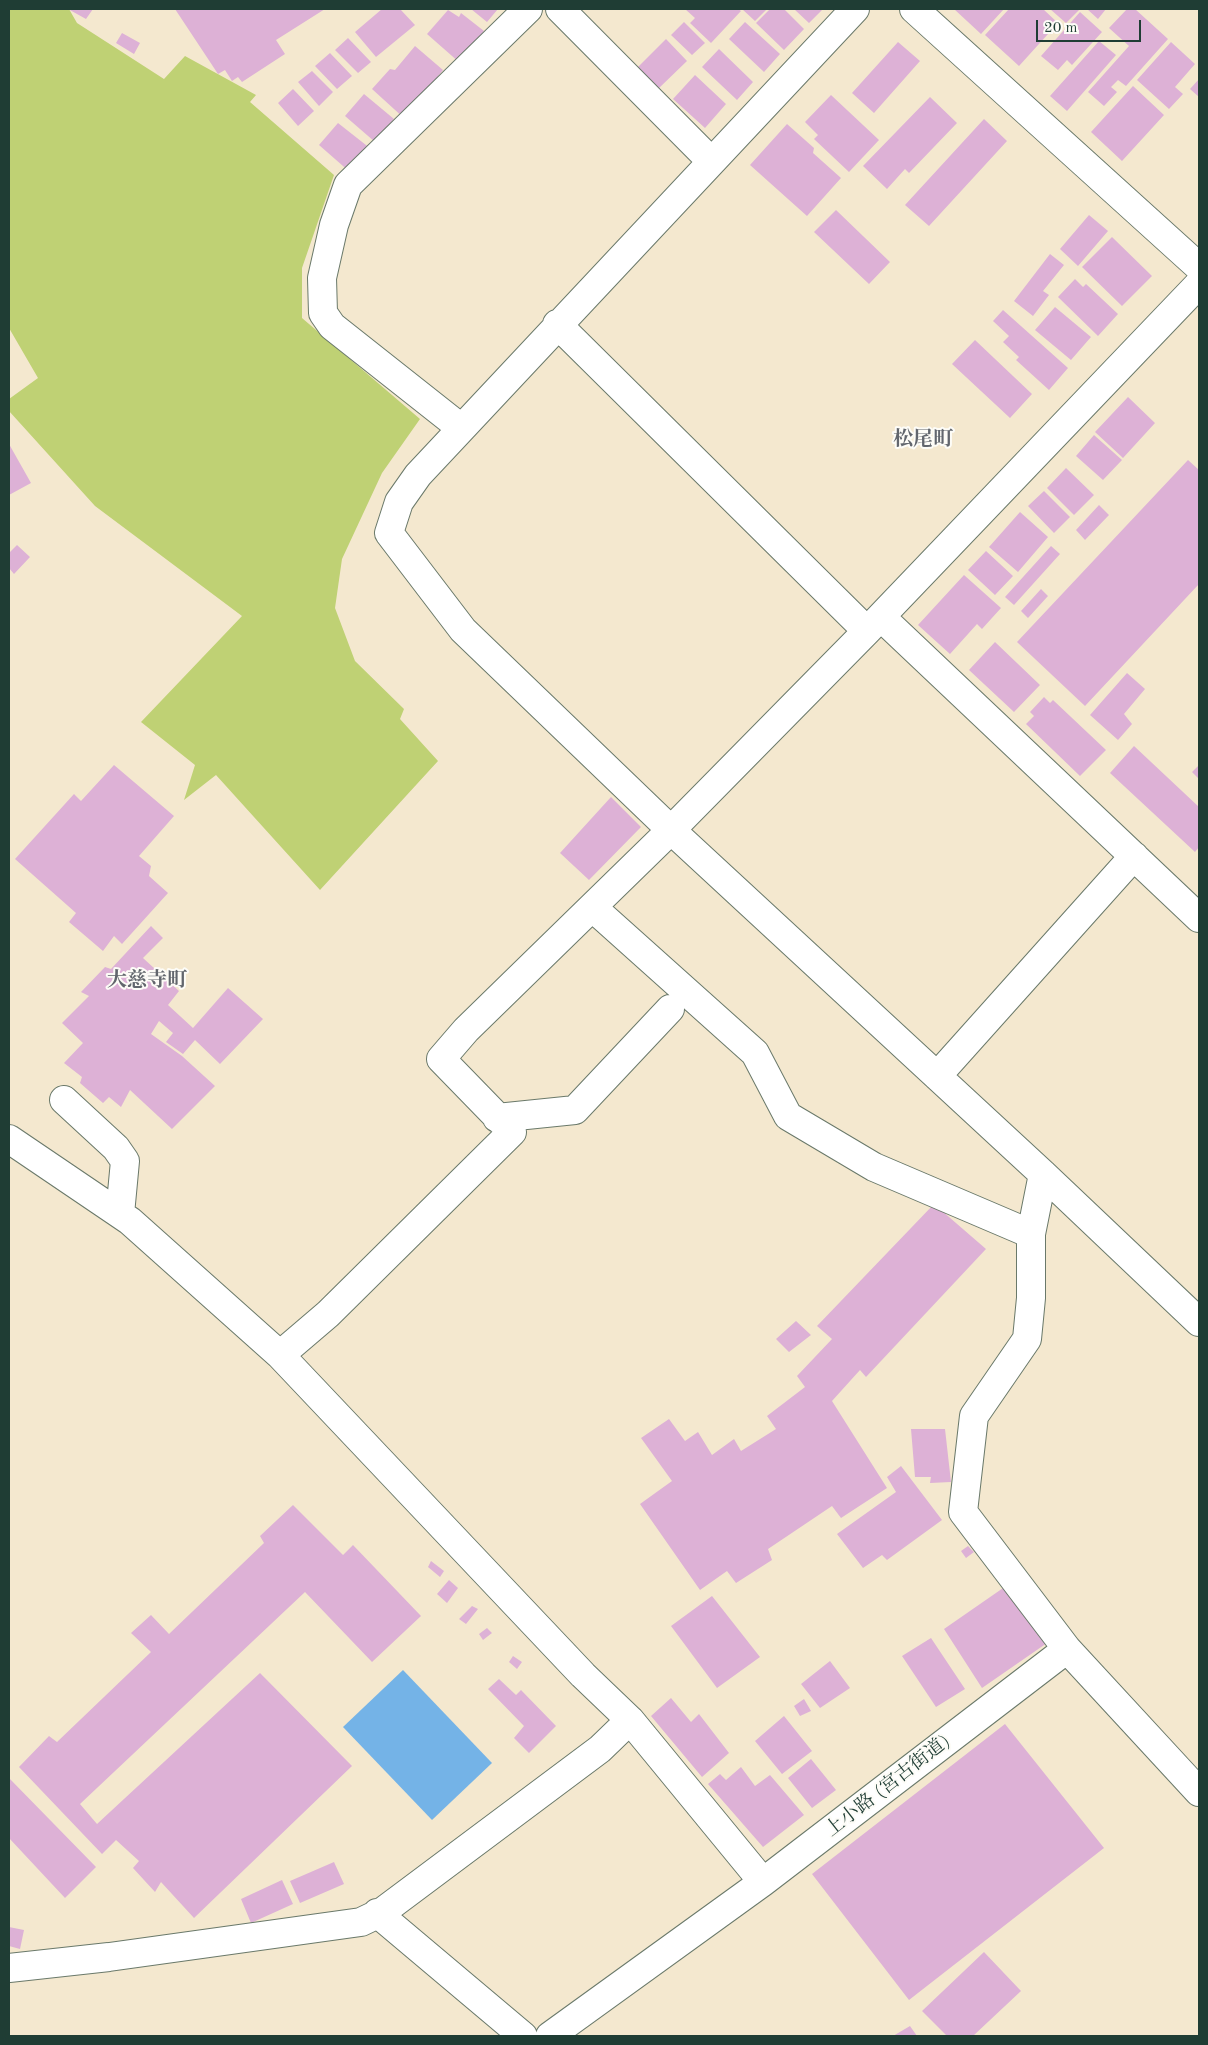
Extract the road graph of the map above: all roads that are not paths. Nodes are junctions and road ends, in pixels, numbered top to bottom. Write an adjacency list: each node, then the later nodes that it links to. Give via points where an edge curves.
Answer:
1 (528, 9): 9 (street, via 348,185 334,225 322,278 323,313 332,326)
2 (560, 9): 5 (street)
3 (855, 9): 5 (street)
4 (914, 9): 6 (street)
5 (711, 161): 8 (street)
6 (1199, 267)
7 (1199, 284): 10 (street)
8 (558, 324): 9 (street); 10 (street)
9 (461, 428): 11 (street, via 418,475 399,502 389,533 463,630)
10 (874, 624): 11 (street); 12 (street)
11 (670, 830): 13 (street); 16 (street)
12 (1134, 856): 14 (street); 16 (street)
13 (592, 907): 18 (street, via 466,1030 441,1059); 22 (street, via 756,1053 788,1116 874,1167)
14 (1199, 918)
15 (670, 1009): 18 (street, via 576,1110)
16 (937, 1076): 20 (street)
17 (64, 1100): 21 (street, via 116,1148 125,1161)
18 (497, 1118): 24 (street, via 512,1132 328,1314)
19 (9, 1139): 21 (street)
20 (1043, 1174): 22 (street); 23 (street)
21 (120, 1214): 24 (street)
22 (1031, 1234): 25 (street, via 1027,1339 974,1416 963,1512)
23 (1199, 1322)
24 (280, 1355): 26 (street, via 583,1675)
25 (1066, 1649): 27 (street); 28 (street, 上小路 (宮古街道))
26 (630, 1720): 28 (street); 29 (street, via 600,1749)
27 (1195, 1782)
28 (763, 1882): 32 (street, 上小路 (宮古街道))
29 (377, 1913): 30 (street, via 362,1922); 31 (street)
30 (9, 1968)
31 (523, 2036)
32 (550, 2036)

